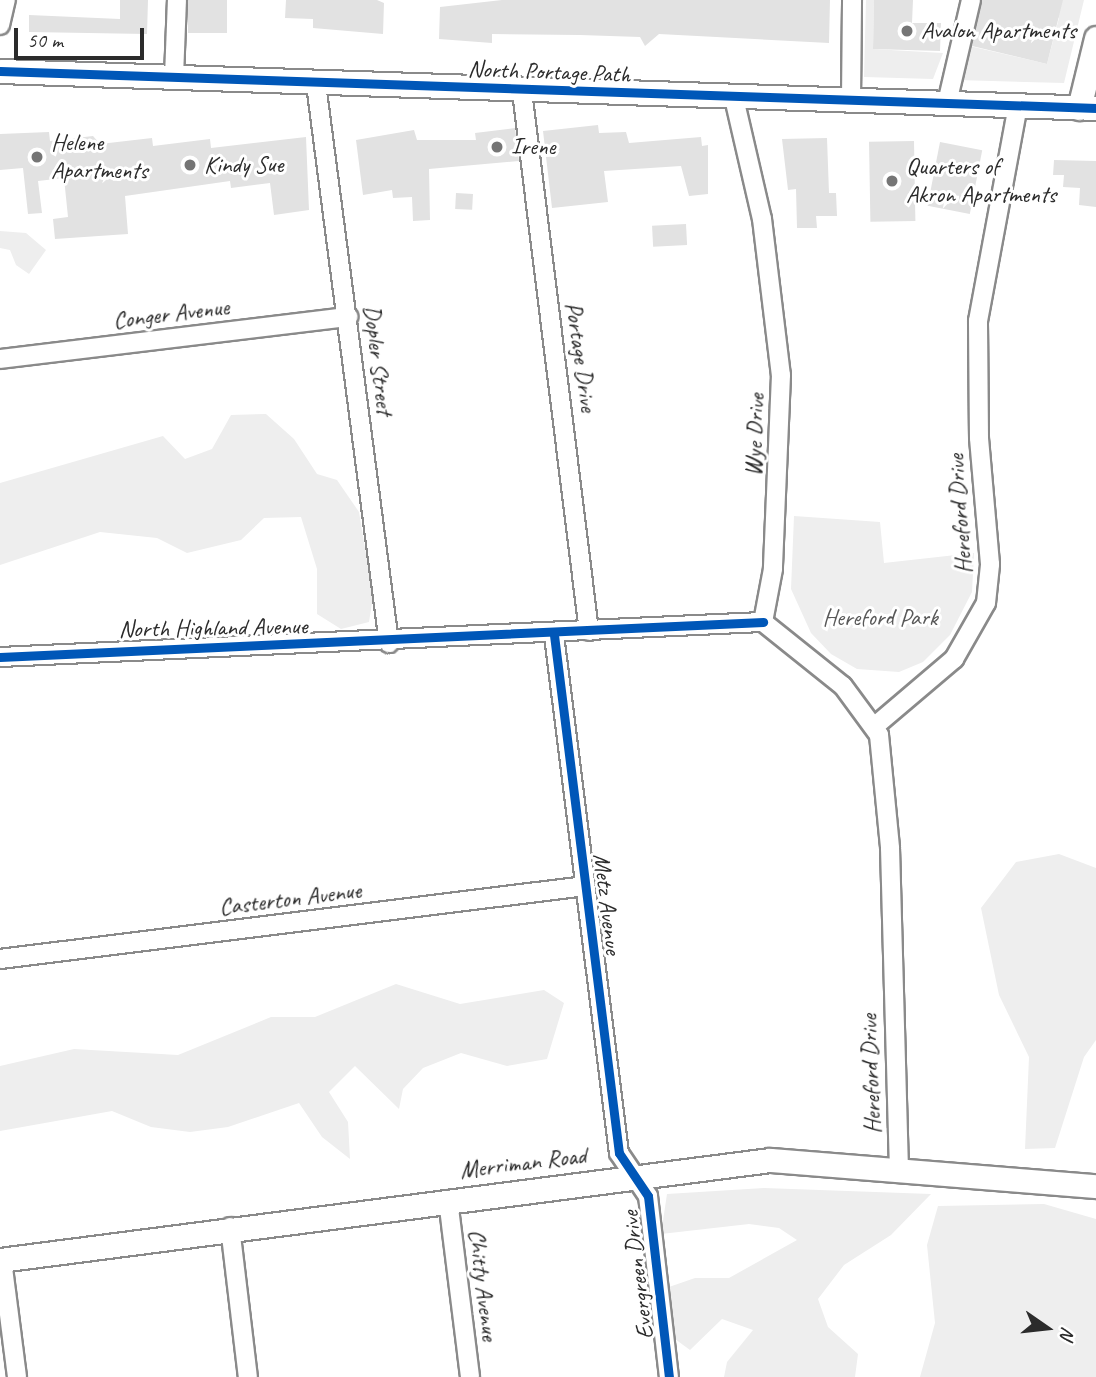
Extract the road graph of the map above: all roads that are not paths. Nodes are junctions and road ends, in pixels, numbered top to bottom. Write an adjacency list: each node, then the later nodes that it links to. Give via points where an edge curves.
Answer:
1 (6, 0): 5 (street)
2 (177, 0): 8 (street)
3 (852, 0): 12 (street)
4 (971, 0): 13 (street)
5 (0, 25)
6 (1096, 38): 15 (main road)
7 (0, 71): 8 (main road, North Portage Path)
8 (174, 77): 9 (main road, North Portage Path)
9 (316, 84): 10 (main road, North Portage Path); 16 (street, Dopler Street)
10 (523, 91): 11 (main road, North Portage Path); 19 (street, Portage Drive)
11 (734, 98): 12 (main road, North Portage Path); 18 (street, Wye Drive, via 762,219 781,376 773,569)
12 (851, 99): 13 (main road, North Portage Path)
13 (947, 103): 14 (main road, North Portage Path)
14 (1018, 106): 15 (main road, North Portage Path); 23 (street, Hereford Drive, via 993,218 977,333 990,564 986,603 954,659)
15 (1087, 108)
16 (348, 317): 17 (street, Conger Avenue); 21 (street, Dopler Street)
17 (0, 359)
18 (763, 622): 19 (street, North Highland Avenue); 23 (street, via 843,686)
19 (589, 631): 20 (street, North Highland Avenue)
20 (554, 635): 21 (street, North Highland Avenue); 24 (street, Metz Avenue)
21 (389, 643): 22 (street, North Highland Avenue, via 58,651)
22 (0, 657)
23 (875, 726): 26 (street, Hereford Drive, via 886,765)
24 (585, 886): 25 (street, Casterton Avenue); 27 (street, Metz Avenue, via 619,1153)
25 (0, 959)
26 (899, 1169): 27 (main road, Merriman Road, via 770,1160); 28 (main road, Merriman Road)
27 (631, 1176): 29 (main road, Merriman Road); 35 (street, Evergreen Drive, via 648,1196)
28 (1096, 1186)
29 (448, 1200): 30 (main road, Merriman Road); 34 (street, Chitty Avenue)
30 (230, 1227): 31 (main road, Merriman Road); 33 (street)
31 (1, 1260): 32 (street)
32 (17, 1377)
33 (248, 1377)
34 (470, 1377)
35 (669, 1377)

